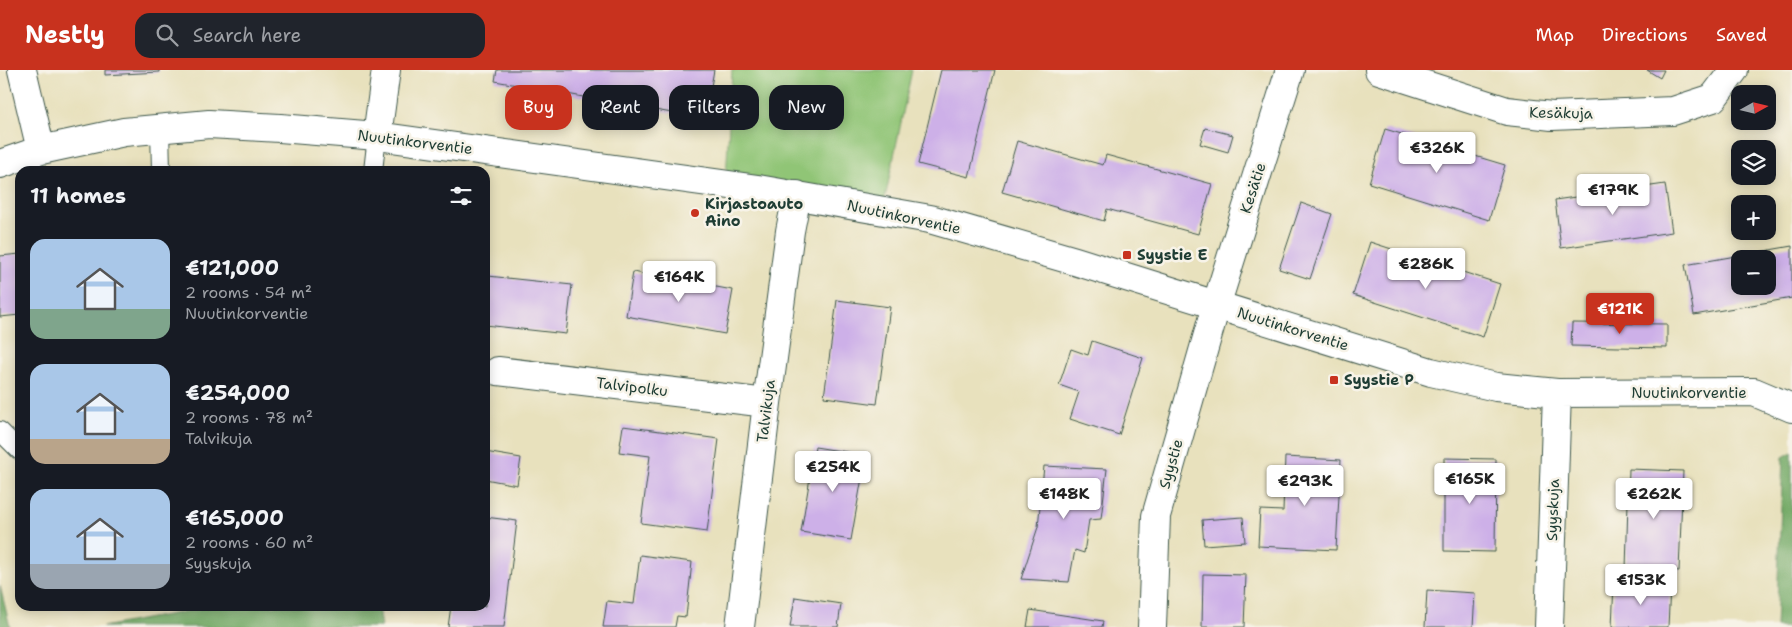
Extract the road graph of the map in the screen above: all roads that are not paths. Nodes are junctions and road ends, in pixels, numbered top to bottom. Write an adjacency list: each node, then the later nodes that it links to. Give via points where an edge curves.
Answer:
1 (22, 70): 8 (street)
2 (386, 70): 7 (street)
3 (1290, 70): 13 (street, Kesätie)
4 (1379, 70): 5 (street, Kesäkuja, via 1507,111 1552,116 1673,111 1713,98)
5 (1734, 70)
6 (160, 129): 7 (street, Nuutinkorventie, via 209,124); 8 (street, Nuutinkorventie, via 124,132); 10 (lane)
7 (377, 136): 11 (lane); 12 (street, Nuutinkorventie)
8 (41, 150): 9 (street, Nuutinkorventie)
9 (0, 164)
10 (161, 166)
11 (374, 166)
12 (797, 195): 13 (street, Nuutinkorventie, via 930,219); 16 (street, Talvikuja)
13 (1216, 306): 15 (street, Nuutinkorventie, via 1431,372 1496,387); 21 (street, Syystie, via 1156,516)
14 (498, 371): 16 (street, Talvipolku)
15 (1557, 393): 17 (street, Nuutinkorventie, via 1754,392); 22 (street, Syyskuja)
16 (767, 404): 20 (street, Talvikuja)
17 (1792, 408)
18 (0, 431): 19 (lane)
19 (15, 446)
20 (740, 627)
21 (1152, 627)
22 (1549, 627)

